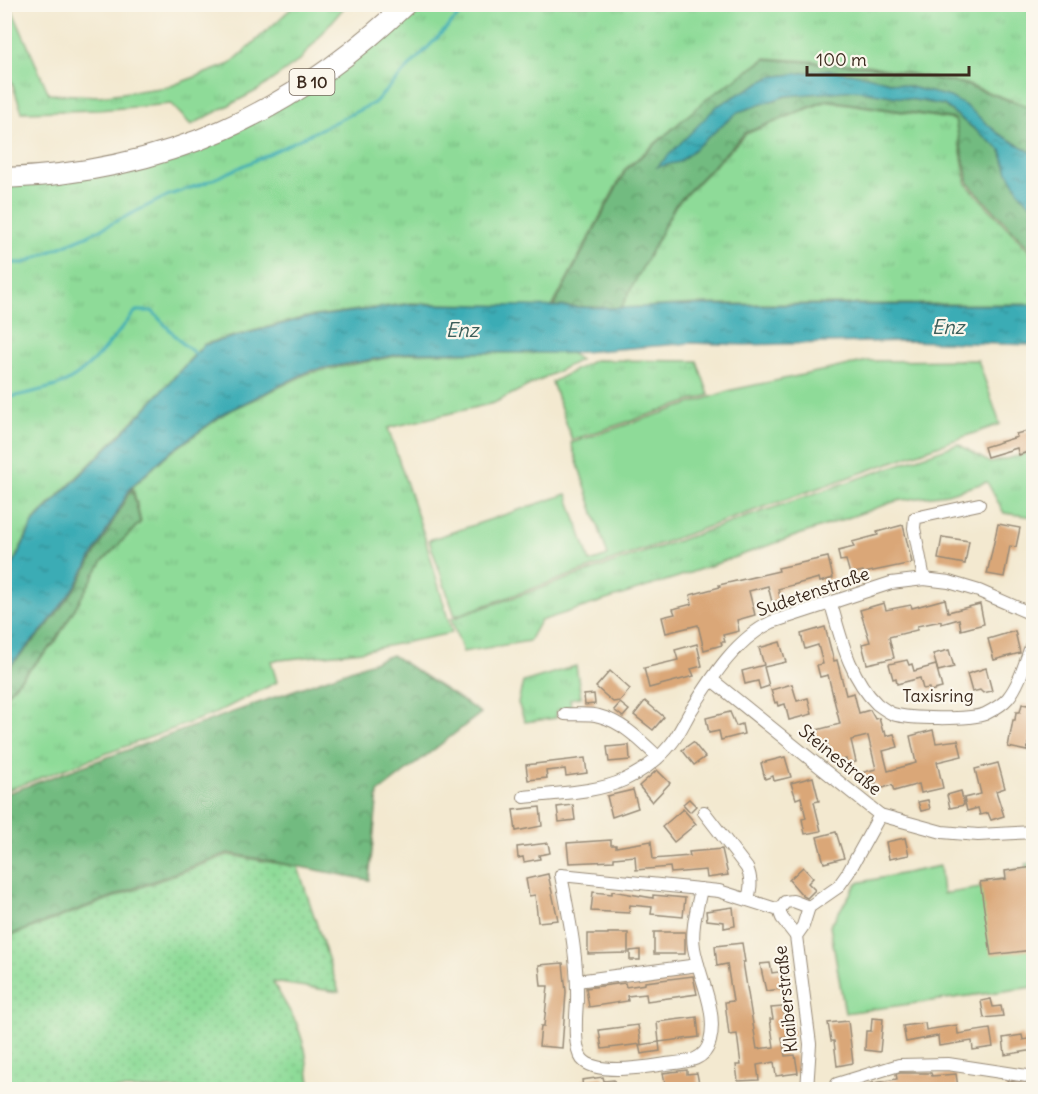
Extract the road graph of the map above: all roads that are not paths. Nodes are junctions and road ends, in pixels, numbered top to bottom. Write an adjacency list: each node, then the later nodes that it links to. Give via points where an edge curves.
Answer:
1 (406, 4): 2 (main road, B 10, via 322,75 264,111 204,140 96,170)
2 (4, 178)
3 (979, 504): 4 (street, via 915,518)
4 (924, 579): 5 (street, Sudetenstraße, via 891,583); 6 (street, Sudetenstraße, via 980,591)
5 (831, 604): 7 (street, Taxisring, via 854,672 878,704 904,716 985,714 1007,700); 8 (street, Sudetenstraße, via 756,630 733,651)
6 (1034, 615)
7 (1034, 639)
8 (712, 680): 10 (street, Sudetenstraße, via 671,744); 13 (street, Steinestraße)
9 (566, 714): 10 (street, via 597,715 611,720)
10 (658, 757): 11 (street, Sudetenstraße, via 622,781)
11 (524, 797)
12 (704, 812): 16 (street, via 747,868 751,877)
13 (880, 815): 14 (street, Steinestraße, via 942,832); 17 (street, via 838,887)
14 (1034, 832)
15 (701, 890): 16 (street); 20 (street, via 693,930); 21 (street, via 561,875)
16 (748, 899): 18 (street)
17 (809, 907): 18 (street, via 793,901 785,902); 19 (street, Klaiberstraße)
18 (779, 910): 19 (street)
19 (796, 936): 24 (street, Klaiberstraße, via 810,1044)
20 (698, 965): 21 (street); 21 (street, via 709,1009 711,1039 706,1053 680,1063 623,1069 591,1065 583,1060 576,1029)
21 (577, 981)
22 (1034, 1077): 23 (street, via 948,1064 899,1065)
23 (837, 1084)
24 (807, 1089)

